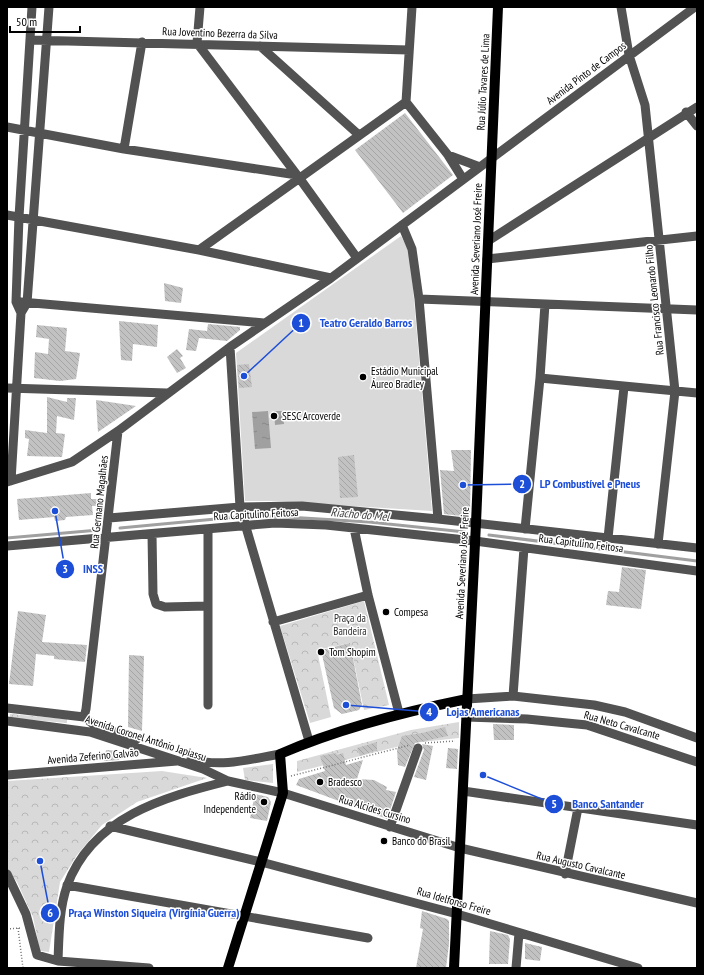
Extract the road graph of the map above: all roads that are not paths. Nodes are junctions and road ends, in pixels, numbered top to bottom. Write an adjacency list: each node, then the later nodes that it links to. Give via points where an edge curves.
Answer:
1 (32, 7): 8 (street)
2 (49, 7): 9 (street)
3 (200, 7): 11 (street)
4 (412, 7): 13 (street)
5 (498, 7): 26 (main road, Rua Júlio Tavares de Lima)
6 (622, 7): 14 (street, Rua Francisco Leonardo Filho)
7 (695, 7): 14 (street, Avenida Pinto de Campos)
8 (30, 40): 9 (street, Rua Joventino Bezerra da Silva); 20 (street)
9 (47, 40): 10 (street, Rua Joventino Bezerra da Silva); 21 (street)
10 (142, 42): 11 (street, Rua Joventino Bezerra da Silva); 24 (street)
11 (197, 43): 12 (street, Rua Joventino Bezerra da Silva); 28 (street)
12 (260, 46): 13 (street, Rua Joventino Bezerra da Silva); 22 (street)
13 (409, 50): 15 (street)
14 (629, 55): 23 (street, Rua Francisco Leonardo Filho, via 645,105); 26 (street, Avenida Pinto de Campos)
15 (406, 102): 22 (street); 25 (street)
16 (697, 107): 17 (street)
17 (686, 112): 18 (street); 23 (street)
18 (697, 126)
19 (7, 127): 20 (street)
20 (25, 131): 21 (street); 31 (street)
21 (40, 133): 24 (street); 32 (street)
22 (360, 135): 28 (street)
23 (649, 136): 35 (street); 36 (street, Rua Francisco Leonardo Filho)
24 (124, 149): 28 (street)
25 (448, 155): 27 (street); 29 (street)
26 (491, 159): 27 (street, Avenida Pinto de Campos); 35 (main road, Avenida Severiano José Freire)
27 (480, 167): 29 (street, Avenida Pinto de Campos)
28 (298, 177): 37 (street); 38 (street)
29 (464, 179): 33 (street, Avenida Pinto de Campos)
30 (7, 215): 31 (street)
31 (19, 217): 32 (street); 42 (street)
32 (34, 219): 37 (street); 44 (street)
33 (402, 225): 38 (street, Avenida Pinto de Campos); 41 (street, via 413,255)
34 (697, 236): 36 (street)
35 (488, 241): 39 (main road, Avenida Severiano José Freire)
36 (660, 241): 39 (street); 46 (street, Rua Francisco Leonardo Filho)
37 (199, 250): 40 (street)
38 (357, 258): 40 (street, Avenida Pinto de Campos)
39 (487, 259): 43 (main road, Avenida Severiano José Freire)
40 (331, 278): 49 (street, Avenida Pinto de Campos)
41 (420, 299): 43 (street); 61 (street)
42 (16, 302): 44 (street); 48 (street)
43 (486, 302): 45 (street); 62 (main road, Avenida Severiano José Freire)
44 (27, 303): 48 (street); 49 (street)
45 (545, 304): 46 (street); 51 (street)
46 (668, 309): 47 (street); 54 (street, Rua Francisco Leonardo Filho)
47 (697, 310)
48 (22, 313): 53 (street)
49 (264, 324): 50 (street, Avenida Pinto de Campos)
50 (230, 347): 55 (street, Avenida Pinto de Campos); 59 (street)
51 (540, 378): 52 (street); 66 (street)
52 (624, 387): 54 (street); 69 (street)
53 (11, 388): 55 (street); 58 (street)
54 (675, 391): 56 (street); 71 (street, Rua Francisco Leonardo Filho)
55 (167, 393): 57 (street, Avenida Pinto de Campos)
56 (697, 393)
57 (118, 431): 58 (street, Avenida Pinto de Campos, via 72,462); 60 (street, Rua Germano Magalhães)
58 (9, 481)
59 (240, 507): 60 (street, Rua Capitulino Feitosa); 61 (street, Rua Capitulino Feitosa, via 302,506); 63 (street)
60 (109, 518): 68 (street, Rua Germano Magalhães)
61 (438, 519): 62 (street, Rua Capitulino Feitosa)
62 (476, 523): 66 (street, Rua Capitulino Feitosa); 70 (main road, Avenida Severiano José Freire)
63 (245, 526): 64 (street, Rua Capitulino Feitosa, via 290,523); 65 (street, Rua Capitulino Feitosa); 78 (street)
64 (354, 528): 70 (street, Rua Capitulino Feitosa); 76 (street)
65 (208, 529): 67 (street, Rua Capitulino Feitosa); 77 (street)
66 (525, 529): 69 (street, Rua Capitulino Feitosa)
67 (152, 534): 68 (street, Rua Capitulino Feitosa); 77 (street, via 153,594 156,604 165,607)
68 (107, 537): 72 (street, Rua Capitulino Feitosa); 84 (street, Rua Germano Magalhães)
69 (608, 538): 71 (street, Rua Capitulino Feitosa)
70 (475, 541): 73 (street, Rua Capitulino Feitosa); 80 (main road, Avenida Severiano José Freire)
71 (658, 544): 74 (street, Rua Capitulino Feitosa)
72 (7, 546)
73 (524, 548): 75 (street, Rua Capitulino Feitosa); 79 (street)
74 (697, 548)
75 (697, 571)
76 (368, 595): 78 (street); 83 (street)
77 (208, 606): 81 (street)
78 (273, 622): 89 (street)
79 (513, 696): 80 (street, Rua Neto Cavalcante); 88 (street, Rua Neto Cavalcante, via 609,708)
80 (467, 699): 83 (main road); 85 (main road, Avenida Severiano José Freire)
81 (208, 705)
82 (7, 708): 84 (street, Avenida Coronel Antônio Japiassu)
83 (399, 713): 89 (main road)
84 (84, 717): 87 (street, via 74,725); 91 (street, via 93,724 134,740 206,762 224,764)
85 (466, 717): 93 (street, Rua Neto Cavalcante, via 527,719 587,725); 96 (main road, Avenida Severiano José Freire)
86 (7, 721): 87 (street, Avenida Coronel Antônio Japiassu)
87 (64, 727): 92 (street, Avenida Coronel Antônio Japiassu, via 90,732)
88 (697, 738)
89 (309, 741): 91 (main road)
90 (419, 745): 101 (street)
91 (280, 754): 97 (main road)
92 (181, 761): 94 (street, Avenida Zeferino Galvão); 95 (street, Avenida Coronel Antônio Japiassu, via 203,768)
93 (697, 762)
94 (7, 775)
95 (228, 781): 97 (street, Rua Alcides Cursino); 99 (street, via 169,797 138,810)
96 (463, 791): 98 (street); 102 (main road, Avenida Severiano José Freire)
97 (283, 793): 101 (street, Rua Alcides Cursino); 103 (main road)
98 (578, 808): 100 (street); 105 (street)
99 (110, 826): 103 (street, Rua Idelfonso Freire); 106 (street, via 86,852)
100 (697, 826)
101 (390, 827): 102 (street, Rua Alcides Cursino)
102 (460, 848): 105 (street, Rua Augusto Cavalcante); 108 (main road, Avenida Severiano José Freire)
103 (261, 862): 108 (street, Rua Idelfonso Freire); 109 (main road)
104 (7, 874): 112 (street, via 24,908 37,955)
105 (565, 874): 107 (street, Rua Augusto Cavalcante)
106 (67, 885): 109 (street); 112 (street, via 60,923)
107 (697, 903)
108 (457, 914): 110 (street, Rua Idelfonso Freire); 115 (main road, Avenida Severiano José Freire)
109 (244, 915): 111 (street); 114 (main road)
110 (519, 933): 116 (street); 117 (street, Rua Idelfonso Freire)
111 (368, 938)
112 (58, 961): 113 (street)
113 (149, 968)
114 (228, 968)
115 (454, 968)
116 (516, 968)
117 (638, 968)

